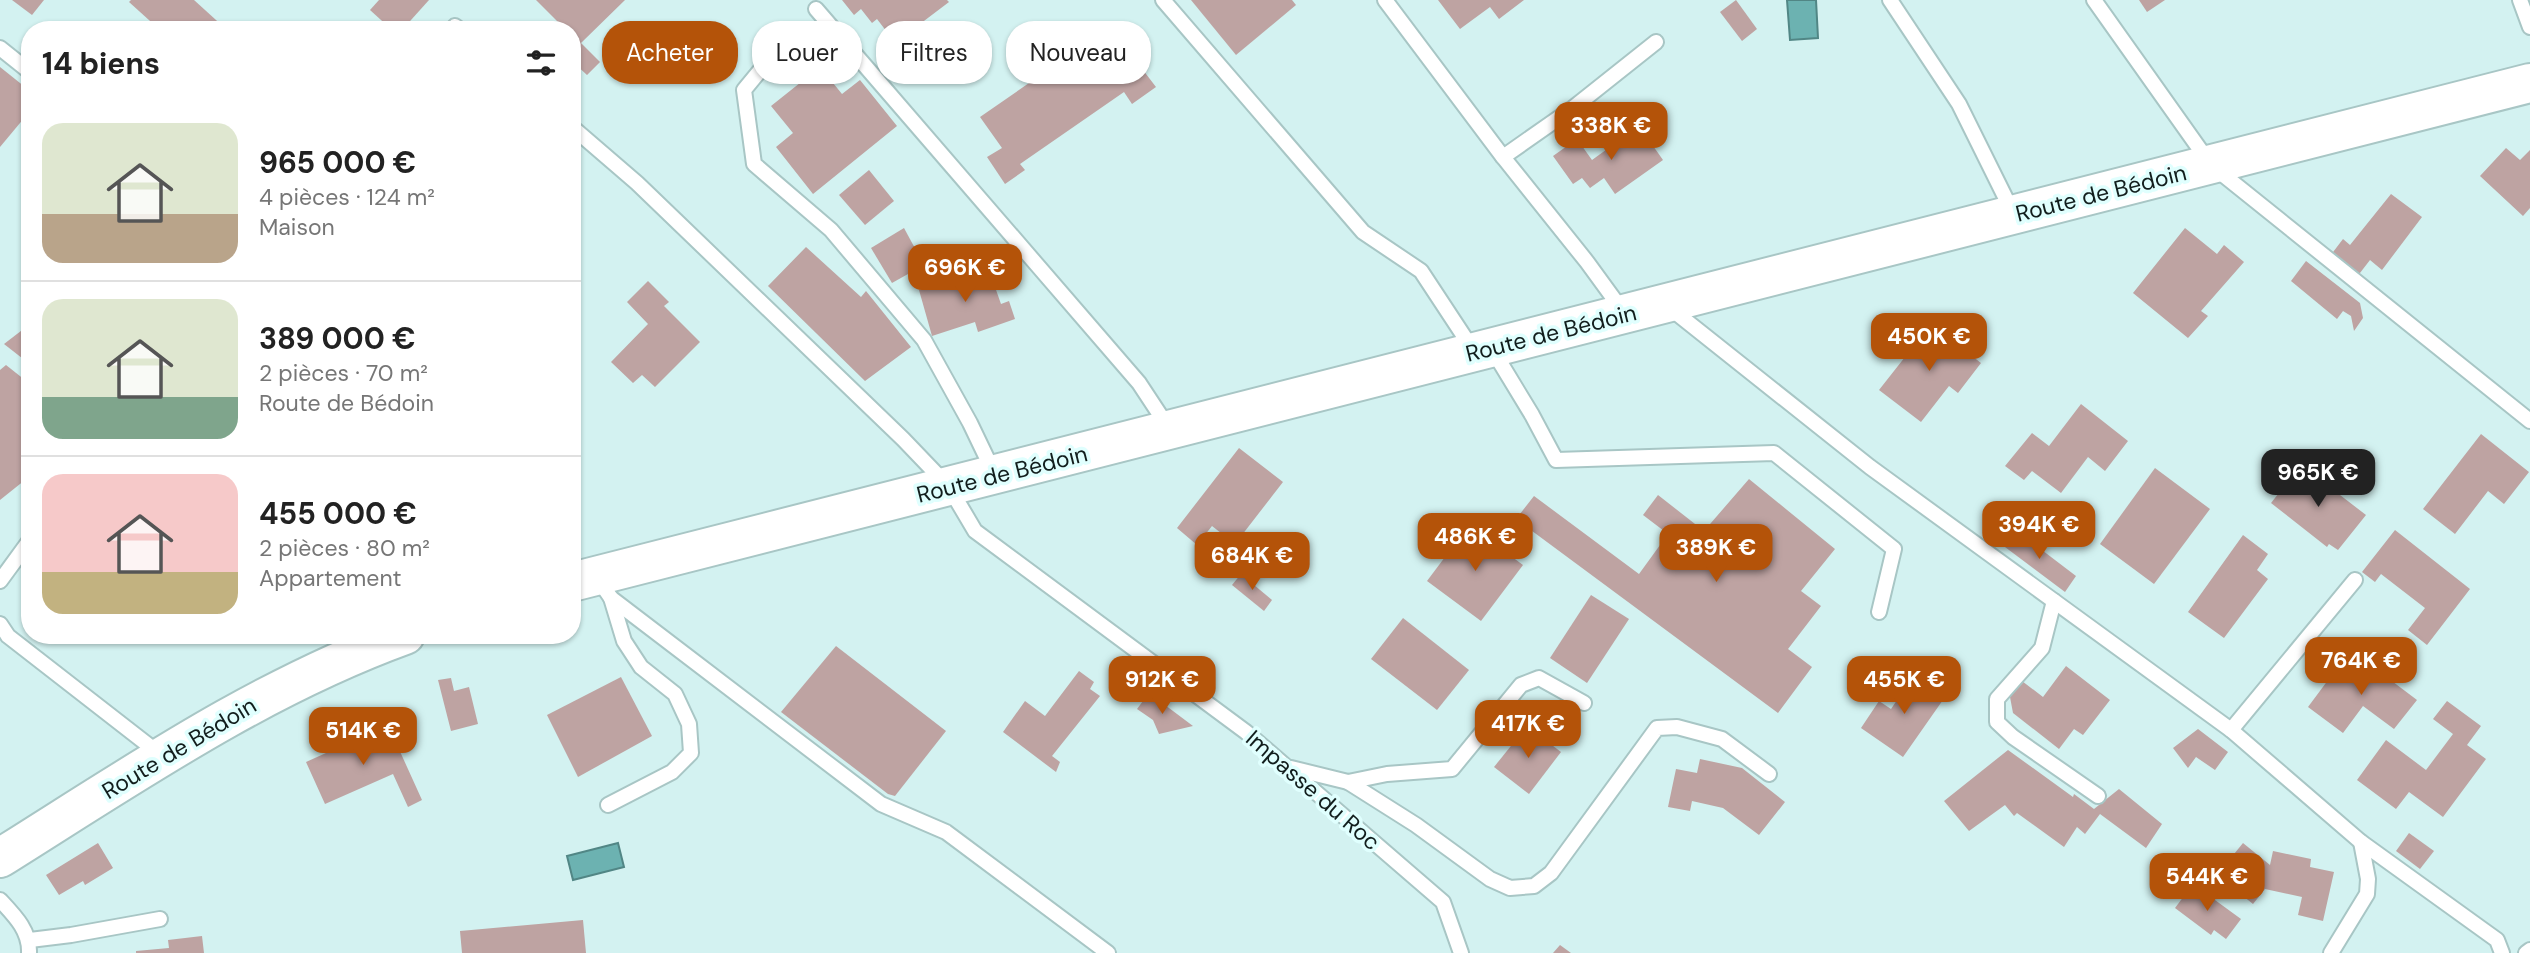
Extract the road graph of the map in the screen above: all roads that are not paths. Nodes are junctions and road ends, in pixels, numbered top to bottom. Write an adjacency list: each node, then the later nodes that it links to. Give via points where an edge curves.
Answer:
1 (1163, 0): 19 (lane, via 1363,232 1421,271)
2 (1385, 0): 14 (lane)
3 (1889, 0): 16 (lane, via 1959,104)
4 (2094, 0): 15 (lane)
5 (2520, 0): 7 (lane)
6 (816, 9): 21 (lane, via 1139,383)
7 (2530, 27)
8 (1656, 41): 14 (lane)
9 (0, 48): 10 (lane)
10 (21, 65)
11 (752, 80): 22 (lane, via 744,90 754,164 831,230 924,340)
12 (2530, 83): 15 (main road, Route de Bédoin)
13 (581, 135): 23 (lane, Impasse du Roc, via 637,183)
14 (1503, 157): 18 (lane)
15 (2211, 165): 16 (main road, Route de Bédoin); 20 (lane)
16 (2014, 215): 17 (main road, Route de Bédoin)
17 (1665, 304): 18 (main road, Route de Bédoin); 28 (lane, via 1870,467)
18 (1625, 314): 19 (main road, Route de Bédoin)
19 (1483, 351): 21 (main road, Route de Bédoin); 29 (lane, via 1532,415 1556,460 1774,453 1894,548)
20 (2530, 421)
21 (1170, 431): 22 (main road, Route de Bédoin)
22 (995, 475): 23 (main road, Route de Bédoin)
23 (948, 487): 27 (main road, Route de Bédoin); 35 (lane, Impasse du Roc, via 975,531 1247,732)
24 (21, 552): 26 (lane)
25 (2355, 580): 33 (lane)
26 (0, 581)
27 (593, 585): 39 (lane, via 641,667 675,694 689,724 691,753 672,772); 46 (lane, via 880,804 946,832)
28 (2054, 601): 33 (lane); 38 (lane, via 2042,648 1997,699 1997,722)
29 (1879, 612)
30 (0, 624): 34 (lane, via 8,636)
31 (343, 645): 34 (main road, Route de Bédoin)
32 (1584, 703): 37 (lane, via 1539,678 1521,685 1452,769)
33 (2231, 730): 40 (lane)
34 (162, 756): 41 (main road, Route de Bédoin)
35 (1286, 767): 37 (lane); 47 (lane, Impasse du Roc, via 1443,902)
36 (1769, 774): 37 (lane, via 1722,739 1676,727 1657,728 1552,873 1534,886 1510,888)
37 (1348, 782)
38 (2098, 796)
39 (608, 805)
40 (2361, 842): 48 (lane, via 2367,894); 49 (lane, via 2497,940)
41 (0, 858)
42 (0, 900): 44 (lane, via 16,917)
43 (160, 919): 44 (lane)
44 (29, 946)
45 (2530, 950): 50 (lane)
46 (1108, 953)
47 (1461, 953)
48 (2331, 953)
49 (2502, 953)
50 (2526, 953)

